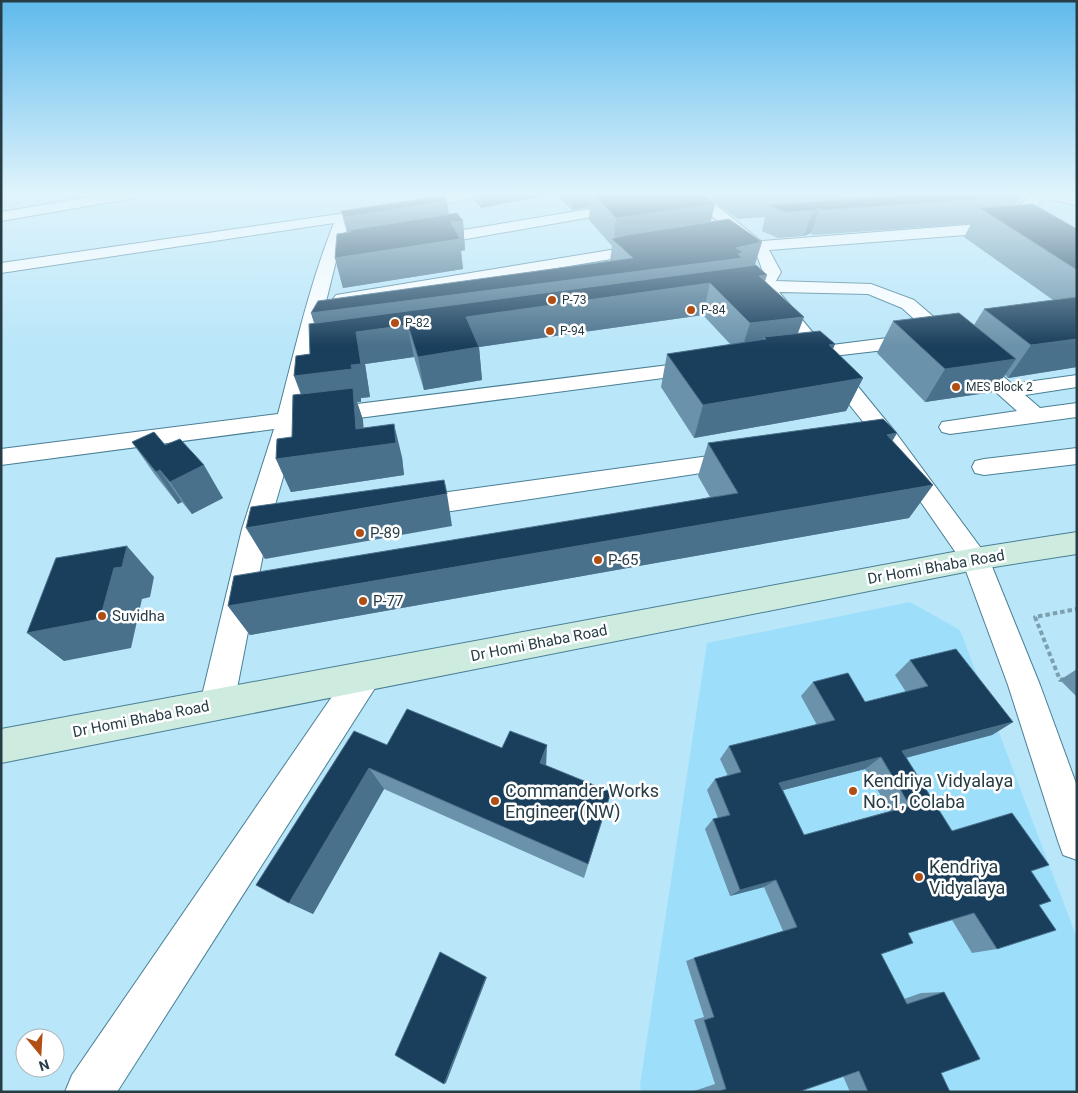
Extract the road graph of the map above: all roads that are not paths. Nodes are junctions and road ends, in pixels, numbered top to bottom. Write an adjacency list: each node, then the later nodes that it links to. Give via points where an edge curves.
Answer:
1 (166, 244): 5 (street)
2 (340, 244): 8 (street, via 339,255)
3 (753, 244): 6 (street, via 766,257 772,272)
4 (665, 246): 8 (street)
5 (1, 268)
6 (765, 286): 7 (street); 9 (street, via 871,289 908,304); 12 (street)
7 (716, 293)
8 (316, 303): 11 (street)
9 (946, 337): 12 (street); 16 (street)
10 (363, 342): 11 (street)
11 (304, 350): 19 (street)
12 (818, 352): 13 (street); 21 (street)
13 (779, 357)
14 (720, 365): 19 (street)
15 (1077, 381): 16 (street)
16 (1008, 391): 18 (street)
17 (1077, 410): 18 (street)
18 (1034, 415): 20 (street)
19 (288, 420): 24 (street); 29 (street)
20 (950, 427)
21 (888, 438): 22 (street); 31 (street)
22 (858, 443)
23 (1077, 456): 26 (street)
24 (1, 457)
25 (759, 457): 27 (street)
26 (984, 467)
27 (393, 510)
28 (285, 525): 29 (street)
29 (255, 530): 33 (street)
30 (1077, 543): 31 (street, Dr Homi Bhaba Road)
31 (975, 558): 32 (street, Dr Homi Bhaba Road); 35 (street, via 1024,685)
32 (364, 677): 33 (street, Dr Homi Bhaba Road); 36 (street)
33 (217, 704): 34 (street, Dr Homi Bhaba Road)
34 (1, 746)
35 (1077, 841)
36 (89, 1092)

